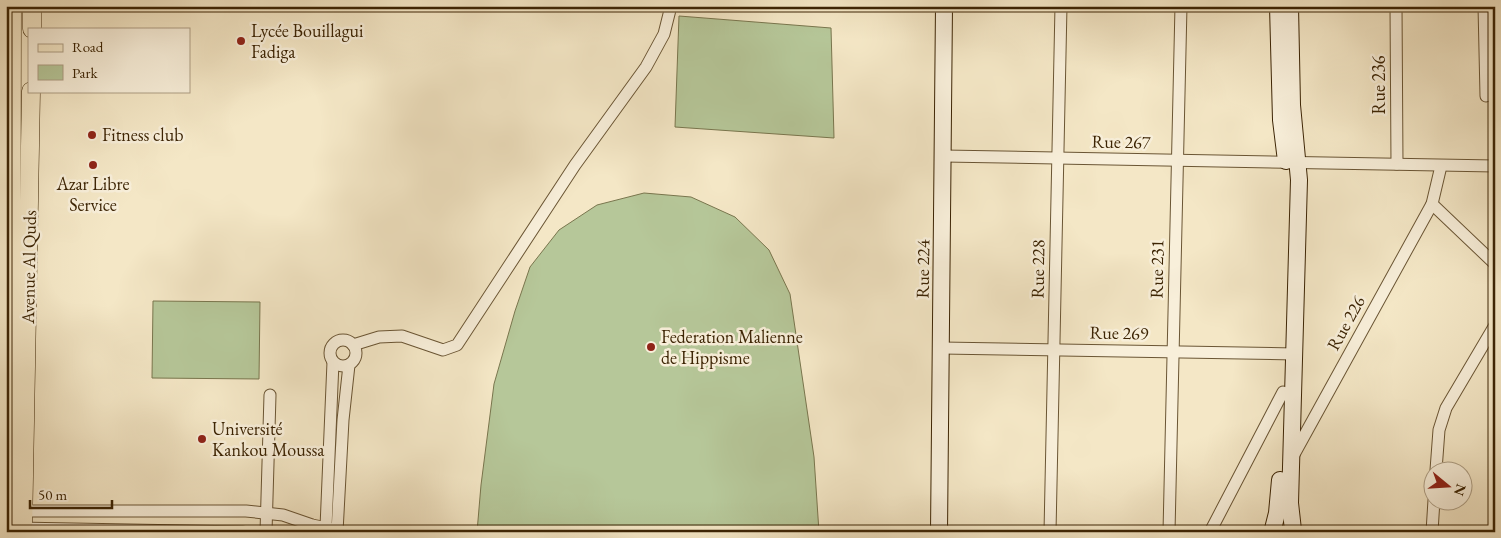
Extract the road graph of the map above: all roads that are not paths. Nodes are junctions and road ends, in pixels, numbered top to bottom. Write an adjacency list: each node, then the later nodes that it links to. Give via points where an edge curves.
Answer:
1 (12, 6): 38 (main road, Avenue Al Quds, via 12,492)
2 (32, 6): 11 (main road)
3 (671, 6): 24 (street, via 664,34 646,66 575,165 457,345 443,350 402,336 379,337)
4 (944, 6): 14 (main road, Rue 224)
5 (1061, 6): 15 (street, Rue 228)
6 (1180, 6): 16 (street, Rue 231)
7 (1278, 6): 17 (main road, via 1281,120)
8 (1290, 6): 17 (main road)
9 (1396, 6): 18 (street, Rue 236)
10 (1484, 6): 13 (street)
11 (32, 28)
12 (32, 92): 38 (main road, Avenue Al Quds)
13 (1486, 96)
14 (944, 156): 15 (street, Rue 267); 25 (main road, Rue 224)
15 (1058, 158): 16 (street, Rue 267); 26 (street, Rue 228)
16 (1177, 160): 17 (street, Rue 267); 27 (street, Rue 231)
17 (1292, 162): 18 (street, Rue 267); 28 (main road, via 1288,184)
18 (1397, 164): 19 (street, Rue 267)
19 (1442, 166): 20 (street, Rue 267); 21 (street, Rue 226)
20 (1495, 166)
21 (1432, 204): 22 (street); 33 (street, Rue 226)
22 (1495, 264)
23 (1495, 325): 34 (street, via 1446,408 1438,430)
24 (353, 345): 29 (street, via 342,340 332,345); 30 (street, via 355,356)
25 (942, 348): 26 (street, Rue 269); 44 (main road, Rue 224)
26 (1054, 350): 27 (street, Rue 269); 45 (street, Rue 228)
27 (1173, 352): 28 (street, Rue 269); 46 (street, Rue 231)
28 (1290, 354): 31 (main road); 33 (main road)
29 (333, 362): 30 (street); 39 (street)
30 (348, 365): 39 (street)
31 (1283, 392): 40 (main road, via 1279,500); 47 (street)
32 (270, 395): 37 (street)
33 (1292, 459): 41 (main road, via 1290,502)
34 (1436, 460)
35 (1433, 510): 48 (street)
36 (246, 511): 37 (street); 38 (street); 42 (street)
37 (266, 513): 39 (street); 43 (street)
38 (17, 524): 42 (street)
39 (332, 530)
40 (1271, 530): 41 (main road, via 1283,527)
41 (1294, 531)
42 (244, 532)
43 (266, 532)
44 (939, 532)
45 (1050, 532)
46 (1169, 532)
47 (1210, 532)
48 (1432, 532)

